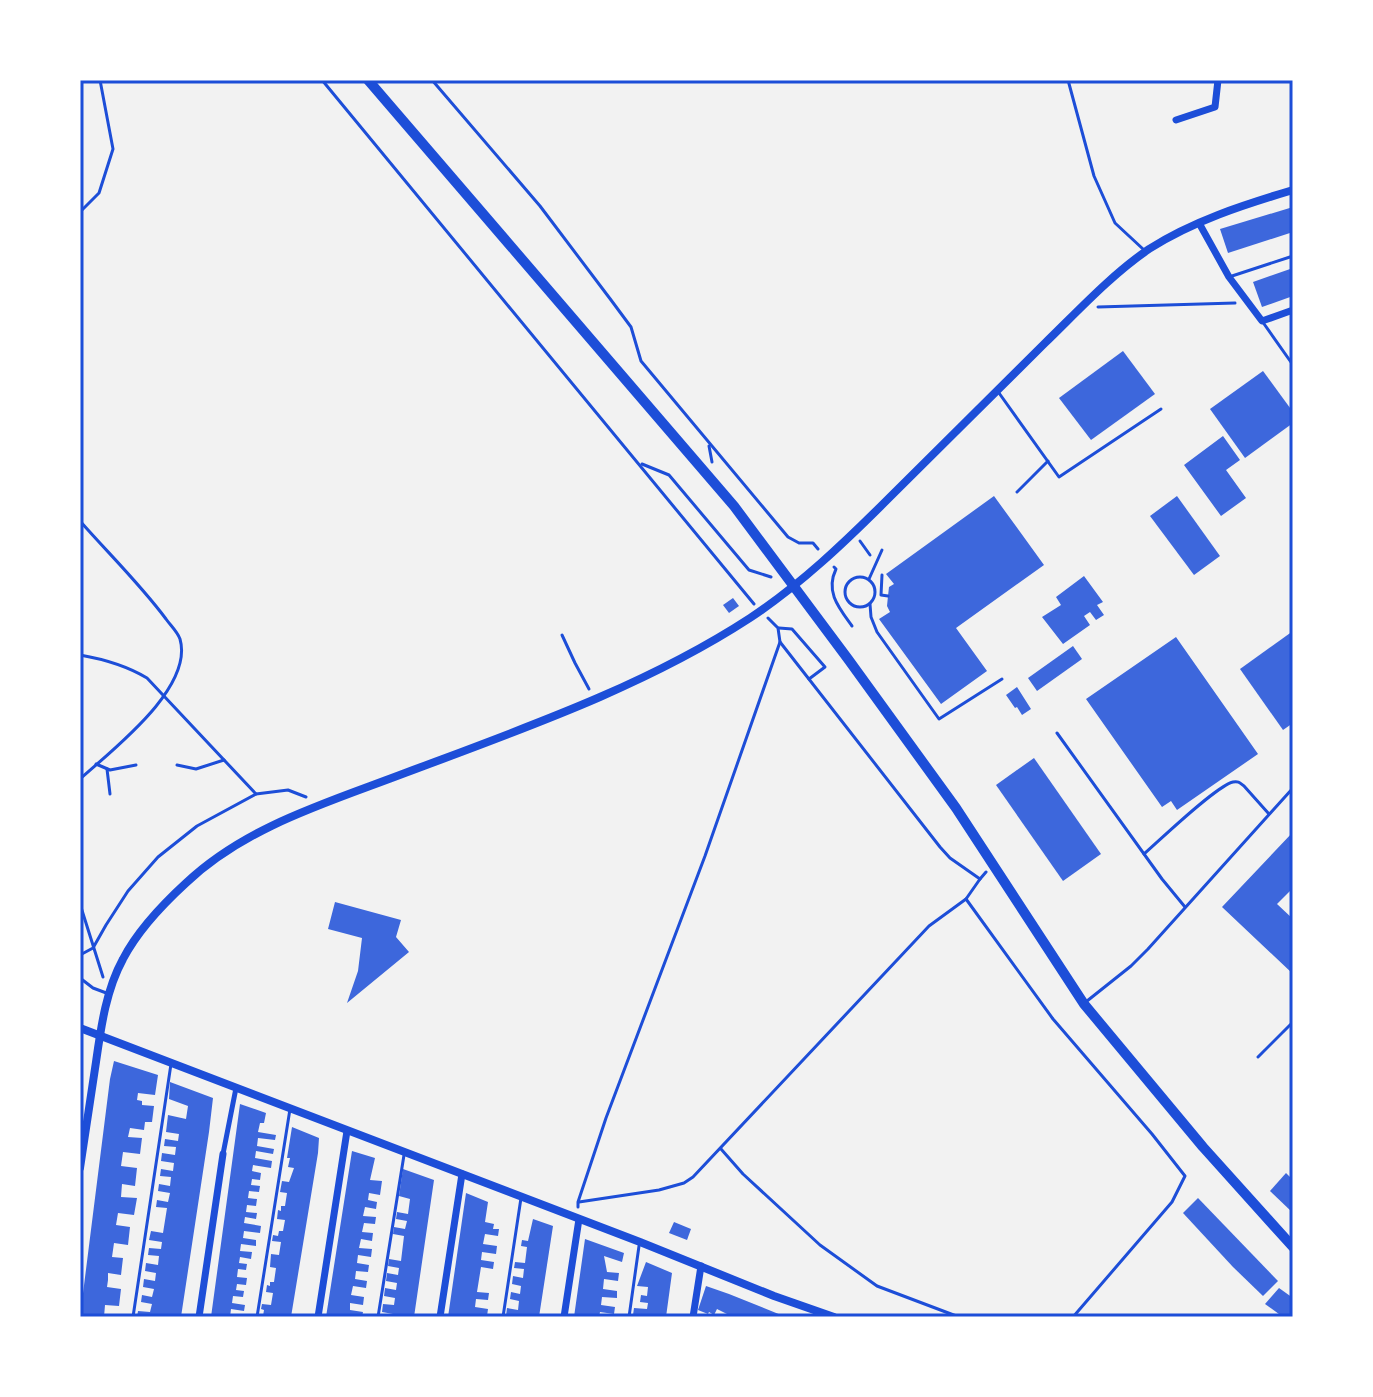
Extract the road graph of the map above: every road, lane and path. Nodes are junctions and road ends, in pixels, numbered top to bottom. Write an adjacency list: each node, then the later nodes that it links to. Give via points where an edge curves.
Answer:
1 (100, 80): 9 (path, via 113,149 99,193)
2 (322, 80): 22 (path)
3 (368, 80): 28 (main road, via 734,506)
4 (432, 80): 26 (path, via 540,206 611,300 631,327 641,361 788,537 813,543)
5 (1068, 80): 11 (lane, via 1099,188 1115,223)
6 (1218, 80): 7 (street, via 1215,107)
7 (1176, 120)
8 (1293, 190): 10 (street)
9 (80, 212)
10 (1199, 223): 11 (street); 13 (street)
11 (1145, 252): 15 (street)
12 (1293, 256): 13 (lane)
13 (1229, 277): 14 (street)
14 (1249, 302): 15 (path); 17 (street)
15 (1082, 307): 19 (street)
16 (1293, 310): 17 (street)
17 (1262, 321): 18 (lane)
18 (1293, 365)
19 (997, 390): 21 (lane); 26 (street)
20 (1161, 409): 21 (lane, via 1059,477)
21 (1048, 461): 23 (lane)
22 (639, 463): 28 (path, via 669,475 749,570); 30 (path)
23 (1017, 492)
24 (80, 521): 38 (path, via 178,634 181,654)
25 (882, 550): 27 (lane)
26 (825, 558): 28 (street); 31 (path, via 836,569 833,597)
27 (869, 579): 29 (lane, via 875,587); 29 (lane, via 851,580 846,597 861,607)
28 (794, 585): 30 (street); 53 (main road)
29 (870, 604): 37 (lane, via 877,632 939,719)
30 (761, 610): 32 (path); 39 (street, via 708,643)
31 (852, 626)
32 (778, 628): 34 (path); 36 (path, via 792,629 825,667)
33 (562, 635): 39 (path)
34 (780, 642): 36 (path); 77 (path)
35 (80, 655): 38 (path, via 134,671)
36 (809, 679): 54 (path, via 940,847)
37 (1002, 679)
38 (164, 695): 41 (path); 42 (path)
39 (595, 699): 50 (street)
40 (1057, 733): 52 (lane)
41 (225, 760): 44 (path, via 196,769); 49 (path)
42 (96, 764): 45 (path); 46 (path)
43 (136, 765): 45 (path)
44 (177, 765)
45 (107, 769): 48 (path)
46 (80, 779)
47 (1293, 788): 51 (lane)
48 (110, 794)
49 (256, 794): 50 (path, via 288,790); 58 (path, via 197,826 158,857 128,891)
50 (320, 805): 61 (street, via 240,843 186,883 134,941)
51 (1269, 814): 52 (lane, via 1244,786 1231,783); 57 (lane)
52 (1144, 854): 57 (lane)
53 (994, 864): 54 (path); 62 (main road)
54 (980, 879): 55 (path)
55 (966, 899): 71 (path, via 929,926); 94 (path, via 1053,1019 1185,1176 1172,1202)
56 (80, 904): 58 (path)
57 (1185, 908): 62 (lane, via 1131,966)
58 (93, 948): 59 (path); 61 (path)
59 (80, 955)
60 (80, 978): 61 (lane)
61 (109, 994): 65 (street)
62 (1084, 1004): 80 (main road)
63 (1293, 1022): 66 (lane)
64 (80, 1028): 65 (street)
65 (100, 1034): 67 (street); 74 (street)
66 (1258, 1057)
67 (171, 1062): 68 (street); 82 (lane)
68 (236, 1088): 69 (street); 73 (street)
69 (290, 1109): 70 (street); 84 (lane)
70 (347, 1131): 72 (street); 85 (street)
71 (720, 1148): 77 (path, via 693,1177 672,1187); 93 (path, via 820,1245 877,1286)
72 (404, 1152): 75 (street); 86 (lane)
73 (223, 1154): 83 (street)
74 (80, 1168)
75 (462, 1174): 76 (street); 87 (street)
76 (521, 1198): 78 (street); 88 (lane)
77 (578, 1202): 78 (path)
78 (579, 1219): 79 (street); 89 (street)
79 (640, 1242): 81 (street); 90 (lane)
80 (1293, 1247)
81 (701, 1266): 91 (street); 92 (street)
82 (133, 1317)
83 (199, 1317)
84 (257, 1317)
85 (318, 1317)
86 (378, 1317)
87 (440, 1317)
88 (503, 1317)
89 (564, 1317)
90 (629, 1317)
91 (693, 1317)
92 (834, 1317)
93 (959, 1317)
94 (1073, 1317)

